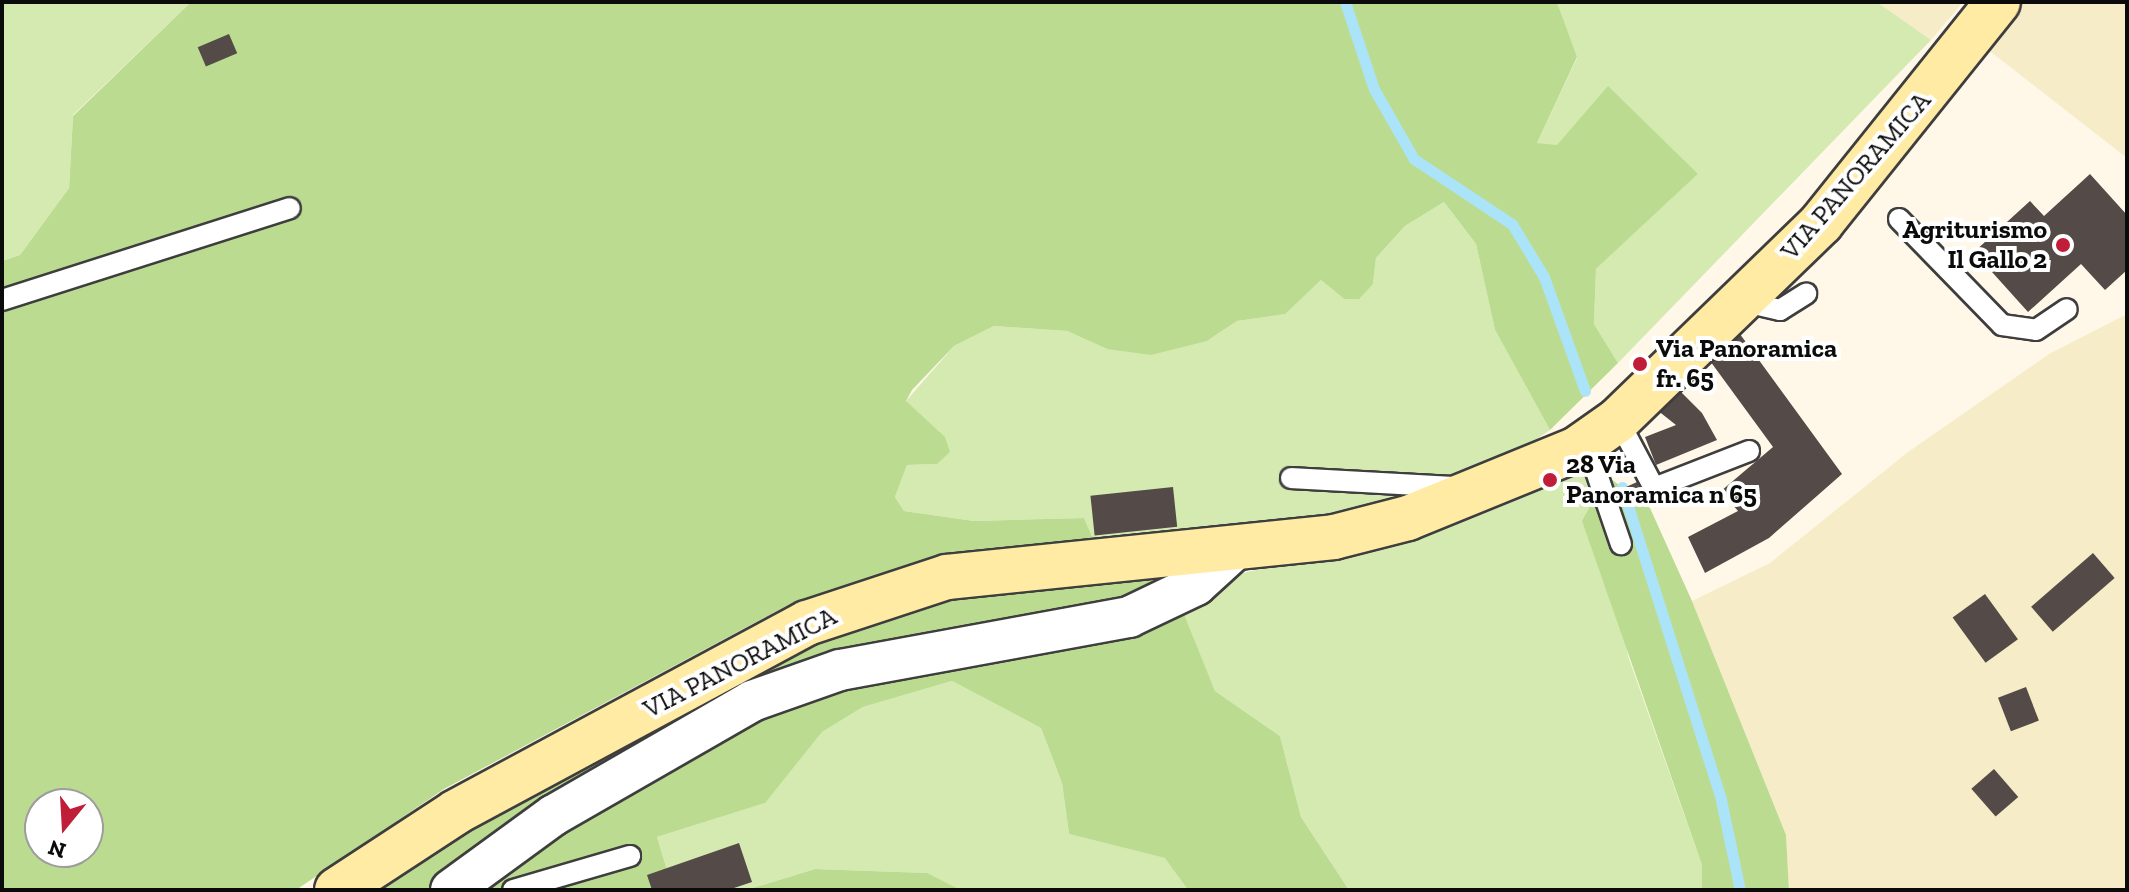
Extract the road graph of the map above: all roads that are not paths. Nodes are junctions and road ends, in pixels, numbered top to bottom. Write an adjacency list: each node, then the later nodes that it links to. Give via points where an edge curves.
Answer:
1 (1998, 2): 6 (street, VIA PANORAMICA, via 1821,223)
2 (290, 208): 5 (lane)
3 (1899, 219): 7 (lane, via 2002,325 2036,330)
4 (1806, 294): 6 (lane, via 1780,310)
5 (2, 300)
6 (1741, 301): 8 (street, VIA PANORAMICA)
7 (2067, 309)
8 (1602, 431): 9 (lane, via 1654,488); 11 (street, VIA PANORAMICA); 12 (lane)
9 (1749, 451)
10 (1291, 478): 11 (lane)
11 (1485, 488): 13 (street, VIA PANORAMICA, via 1349,533)
12 (1621, 544)
13 (1232, 552): 15 (street, VIA PANORAMICA, via 947,577 807,623 456,812); 16 (street, VIA PANORAMICA, via 1196,585 1129,617 840,670 752,701 554,815)
14 (630, 856): 17 (lane)
15 (337, 890)
16 (451, 890)
17 (513, 890)

